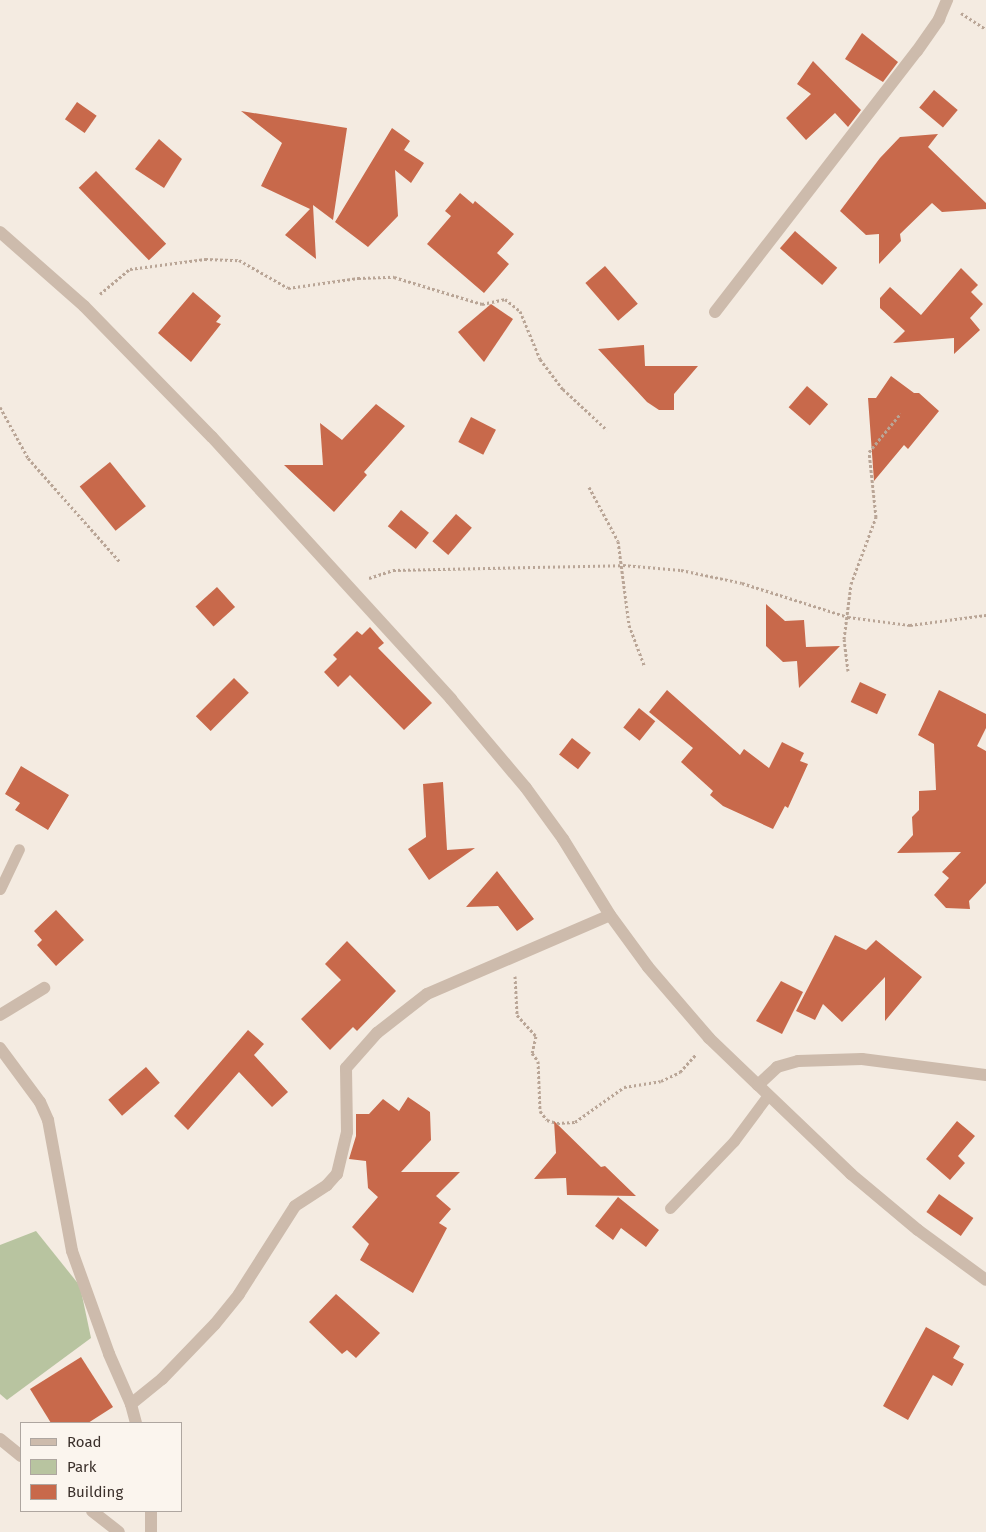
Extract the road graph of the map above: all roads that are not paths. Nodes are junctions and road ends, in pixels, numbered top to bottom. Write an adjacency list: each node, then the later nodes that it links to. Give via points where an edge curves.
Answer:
1 (946, 2): 3 (street, via 917,51)
2 (0, 232): 6 (street, via 84,306 212,437 349,591 451,699 526,788 563,839)
3 (715, 312)
4 (19, 849): 5 (lane)
5 (0, 889)
6 (610, 915): 11 (street, via 648,967 709,1038); 15 (street, via 427,994 377,1033 346,1068 347,1132 336,1174 328,1185 289,1212 239,1294 162,1379)
7 (44, 988): 8 (street)
8 (0, 1015)
9 (0, 1048): 15 (street, via 40,1102 48,1120 72,1251 109,1354)
10 (986, 1075): 11 (street, via 862,1060 804,1061 777,1067)
11 (758, 1085): 12 (street)
12 (768, 1095): 13 (lane, via 734,1140); 14 (street, via 885,1203)
13 (670, 1208)
14 (986, 1280)
15 (131, 1404): 16 (street)
16 (136, 1422)
17 (0, 1439): 18 (street)
18 (20, 1455)
19 (93, 1512): 21 (street)
20 (151, 1512): 22 (street)
21 (119, 1532)
22 (151, 1532)

